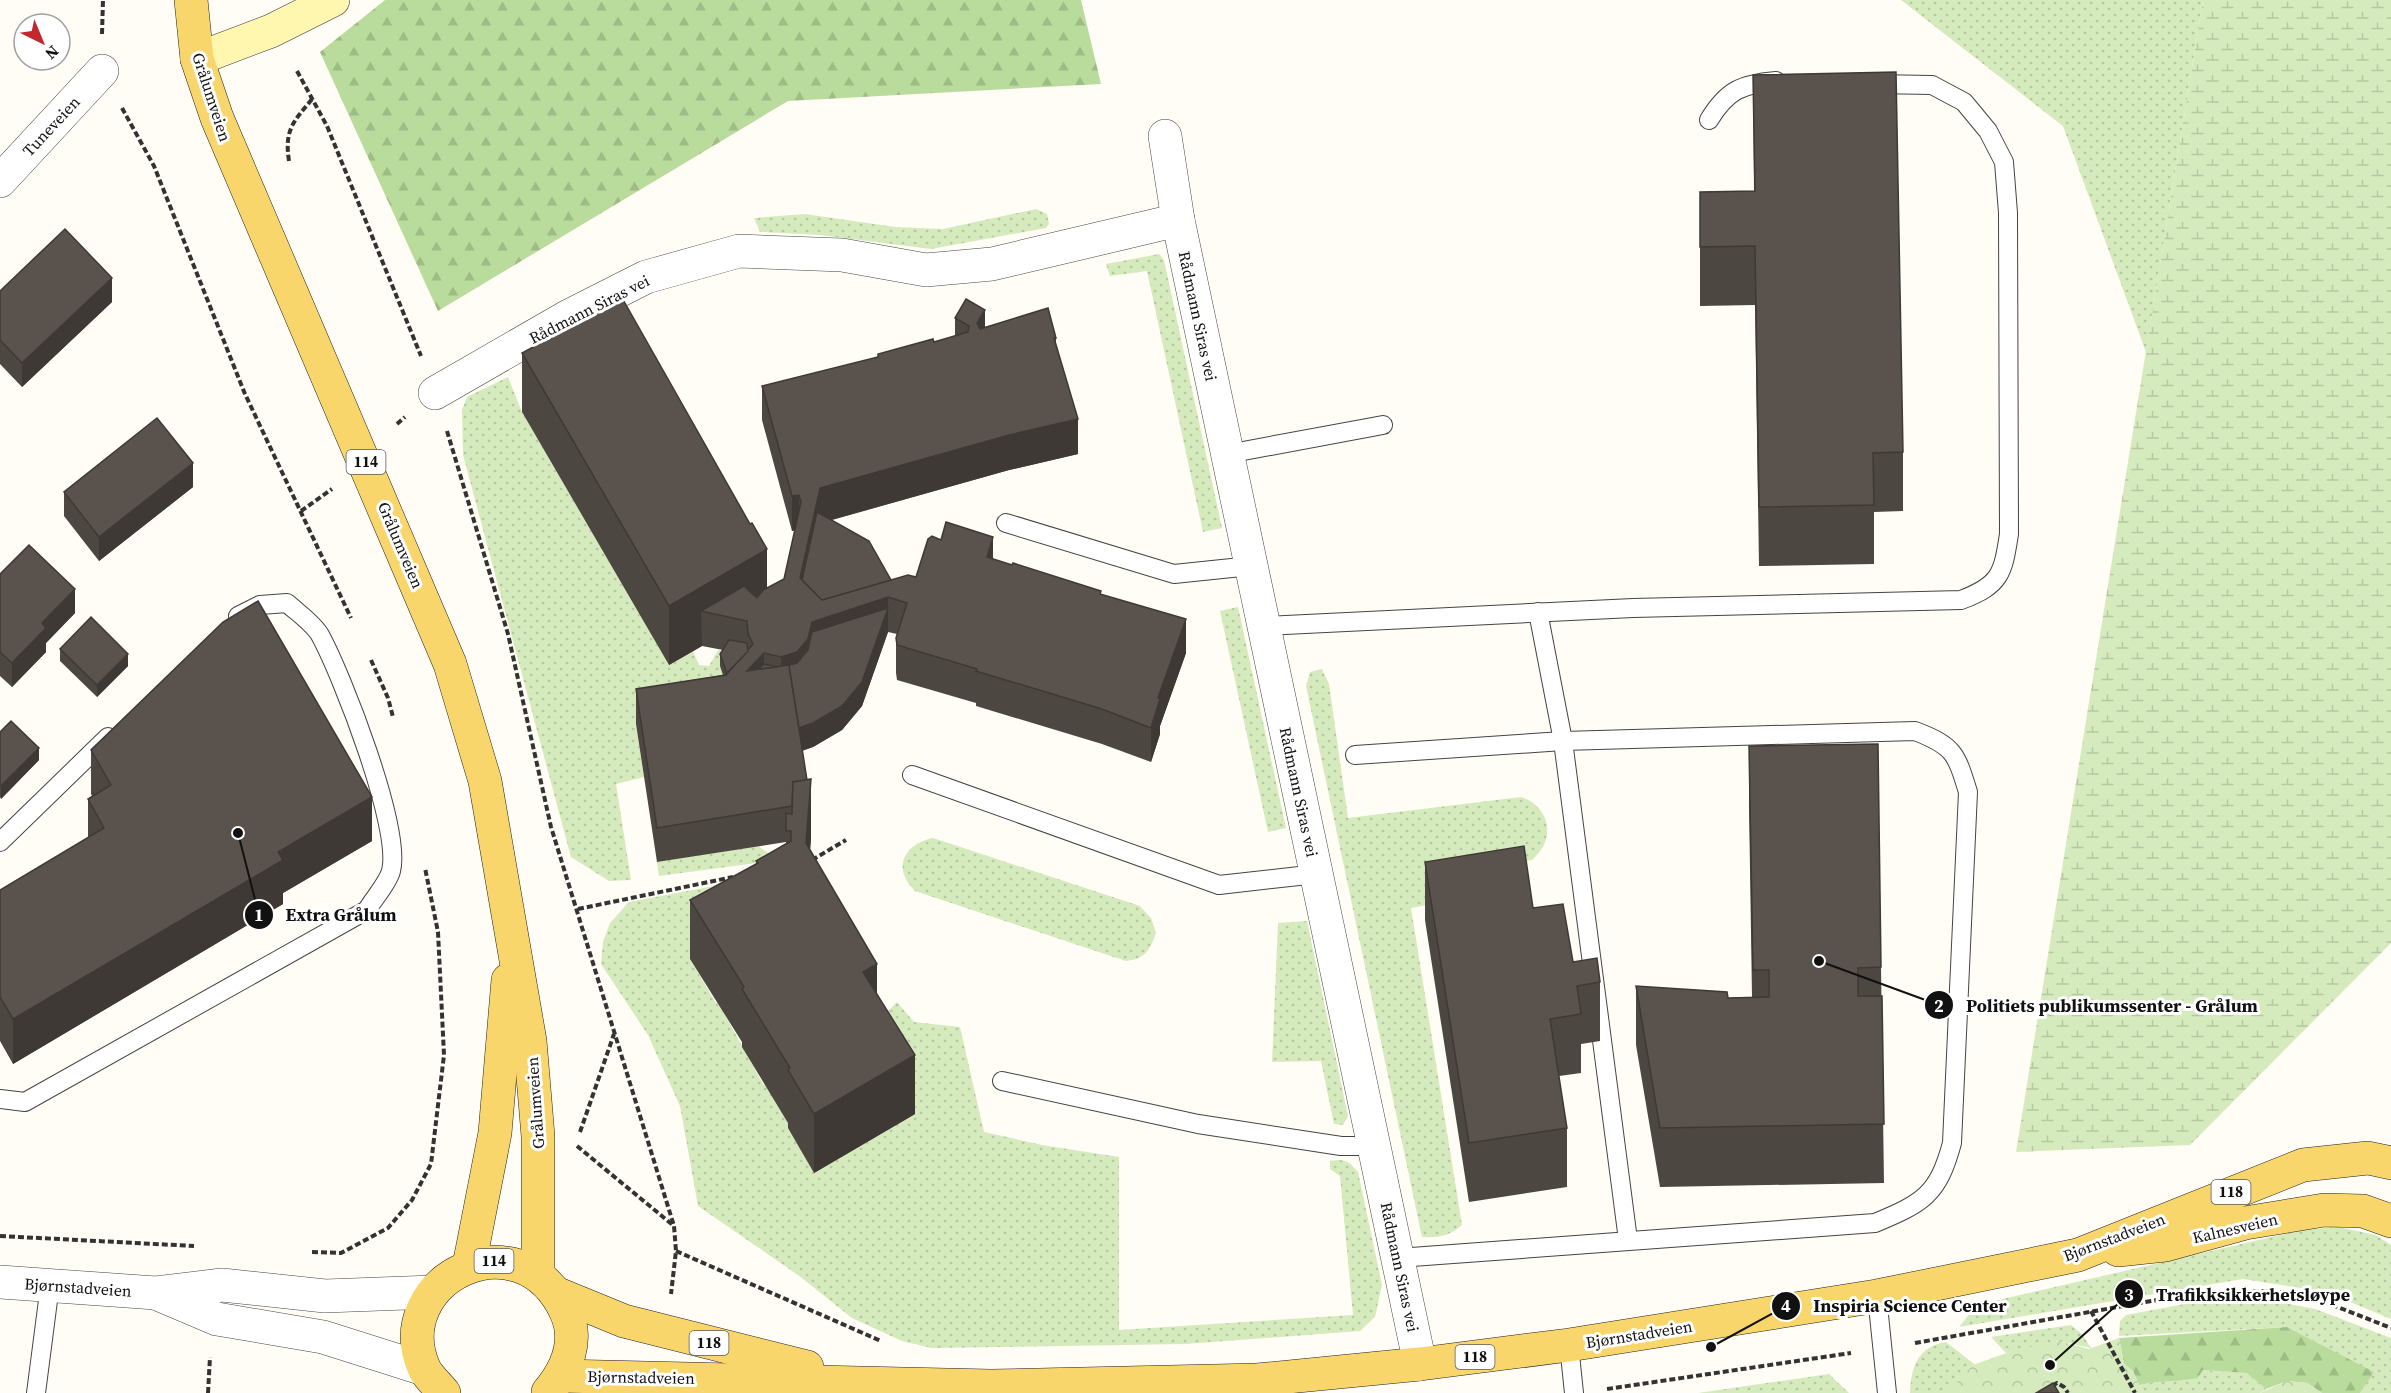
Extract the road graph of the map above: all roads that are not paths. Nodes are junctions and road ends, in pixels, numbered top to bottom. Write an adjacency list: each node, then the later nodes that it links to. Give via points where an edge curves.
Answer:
1 (191, 0): 3 (main road, Grålumveien / 114)
2 (333, 0): 3 (main road, via 271,30)
3 (197, 58): 25 (main road, Grålumveien / 114, via 235,164 450,664 485,781)
4 (102, 71): 9 (street, Tuneveien)
5 (1797, 81): 7 (lane, via 1737,88 1721,100)
6 (1853, 83): 16 (lane, via 1932,85 1964,102 1989,131 2004,162 2008,213 2009,534 2004,569 1984,591 1961,600)
7 (1709, 120)
8 (1165, 136): 10 (street, Rådmann Siras vei)
9 (0, 181)
10 (1178, 220): 11 (street, Rådmann Siras vei, via 992,264 926,270 842,255 739,251 646,277 567,317); 13 (street, Rådmann Siras vei)
11 (435, 393)
12 (1383, 425): 13 (lane)
13 (1227, 454): 15 (street, Rådmann Siras vei)
14 (1006, 523): 15 (lane, via 1174,574)
15 (1251, 566): 17 (street, Rådmann Siras vei)
16 (1538, 612): 17 (lane); 20 (lane)
17 (1264, 626): 24 (street, Rådmann Siras vei)
18 (220, 629): 27 (lane, via 261,605 288,603 319,633 365,743 389,829 391,870 368,910 25,1102)
19 (120, 726): 23 (lane)
20 (1563, 741): 21 (lane); 31 (lane); 31 (lane, via 1915,731 1938,740 1957,757 1968,792 1952,1143 1943,1174 1928,1195 1908,1210 1875,1223)
21 (1355, 755)
22 (912, 775): 24 (lane, via 1219,885)
23 (0, 842)
24 (1317, 874): 28 (street, Rådmann Siras vei)
25 (512, 933): 34 (main road, Grålumveien / 114, via 495,1133); 36 (main road, Grålumveien / 114, via 531,1041)
26 (1002, 1081): 28 (lane, via 1198,1124 1341,1146)
27 (0, 1099)
28 (1375, 1146): 33 (street, Rådmann Siras vei)
29 (2391, 1163): 32 (main road, Bjørnstadveien / 118, via 2368,1158 2302,1165)
30 (2391, 1221): 32 (main road, Kalnesveien / 118, via 2363,1211 2324,1210 2246,1223 2165,1245)
31 (1628, 1240): 33 (lane)
32 (2078, 1255): 40 (main road, Bjørnstadveien / 118)
33 (1398, 1258): 42 (street, Rådmann Siras vei)
34 (469, 1266): 36 (main road, 114, via 492,1261 516,1264); 38 (main road, 114, via 449,1276)
35 (0, 1282): 37 (street, Bjørnstadveien)
36 (548, 1284): 44 (main road, Bjørnstadveien / 118, via 624,1321); 45 (main road, 114, via 570,1322 571,1348)
37 (50, 1285): 39 (street, Bjørnstadveien); 46 (lane)
38 (433, 1292): 39 (street, Bjørnstadveien, via 325,1296 222,1285); 43 (main road, 114, via 422,1316 418,1342)
39 (156, 1293): 43 (street, Bjørnstadveien, via 217,1319 323,1337)
40 (1877, 1296): 41 (main road, Bjørnstadveien / 118); 48 (lane)
41 (1569, 1345): 42 (main road, Bjørnstadveien / 118); 47 (lane)
42 (1420, 1364): 44 (main road, Bjørnstadveien / 118, via 1257,1380 991,1386)
43 (434, 1381)
44 (864, 1382): 45 (main road, Bjørnstadveien / 118)
45 (554, 1384)
46 (36, 1393)
47 (1574, 1393)
48 (1887, 1393)

